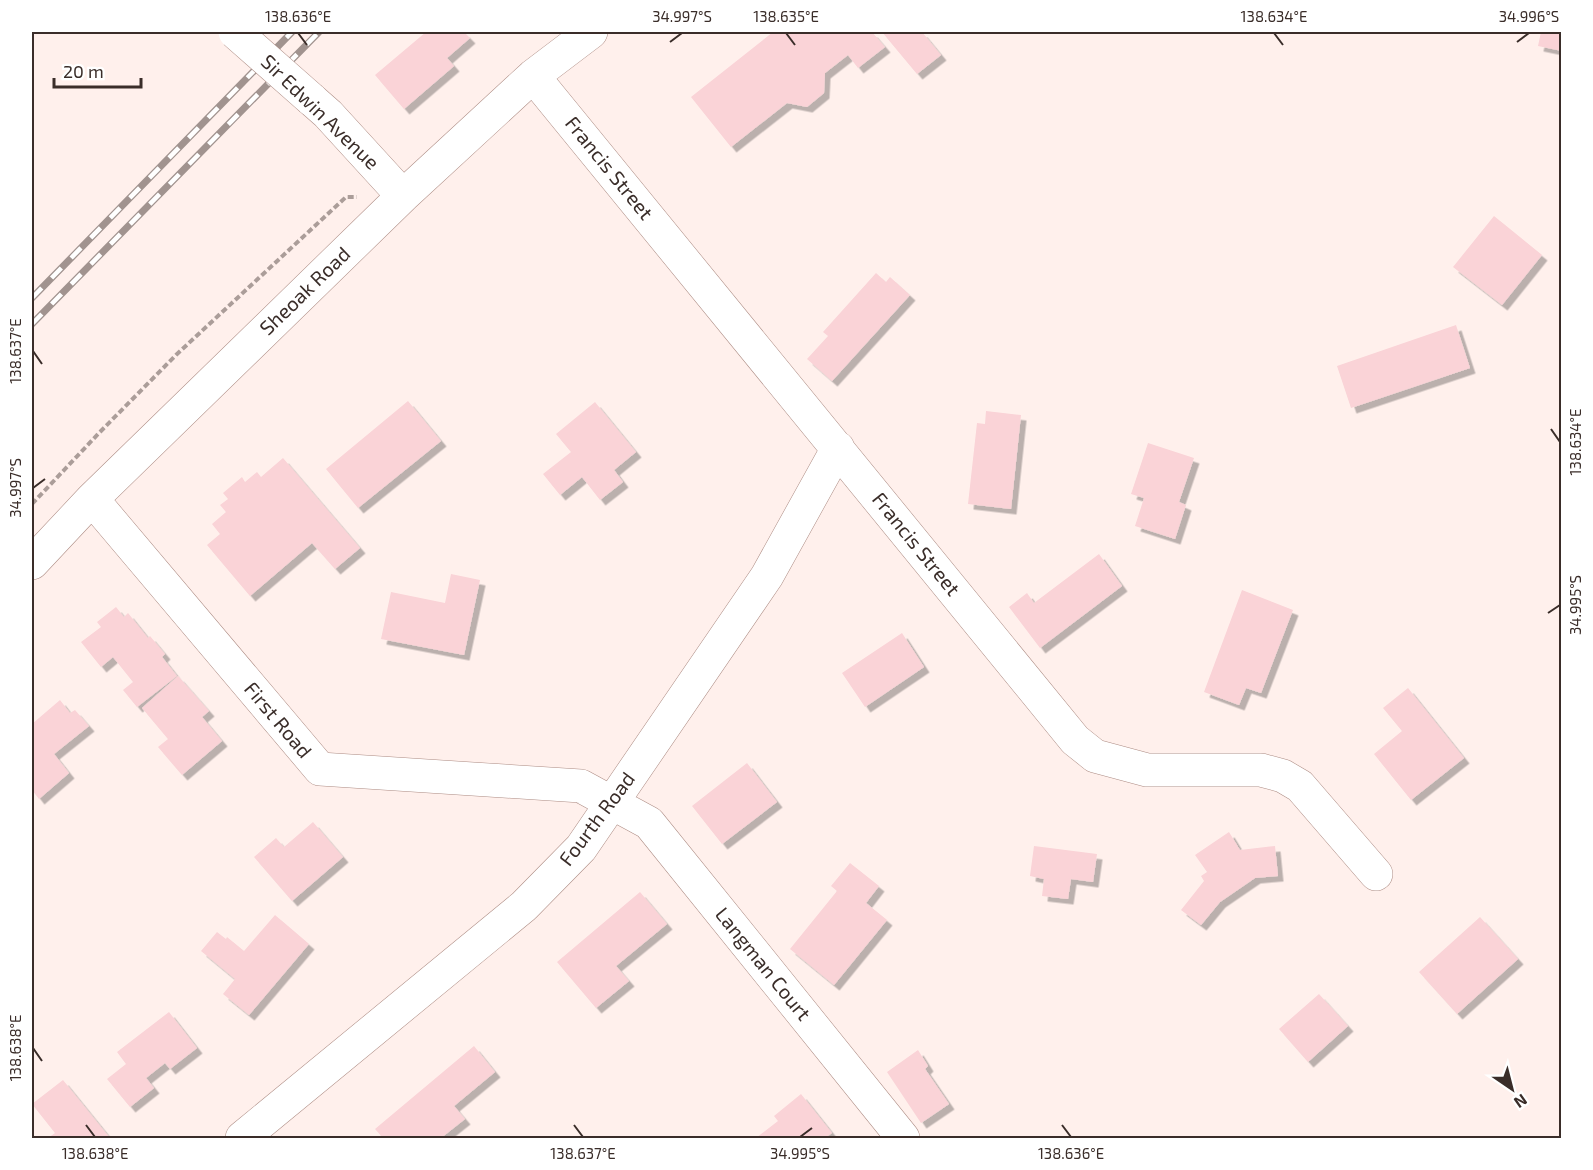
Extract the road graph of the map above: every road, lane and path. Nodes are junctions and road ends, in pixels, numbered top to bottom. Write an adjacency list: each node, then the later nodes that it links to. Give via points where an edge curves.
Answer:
1 (235, 32): 4 (street, Sir Edwin Avenue, bridge, via 328,114)
2 (591, 32): 3 (street, Sheoak Road)
3 (533, 76): 4 (street, Sheoak Road); 5 (street, Francis Street)
4 (403, 195): 6 (street, Sheoak Road); 7 (path, via 346,197 176,355)
5 (838, 448): 9 (street, Fourth Road, via 767,576); 10 (street, Francis Street, via 1075,740 1095,756 1147,770 1261,770 1282,776 1300,786)
6 (92, 499): 8 (street, Sheoak Road); 9 (street, First Road, via 320,769 581,786)
7 (32, 504)
8 (32, 563)
9 (612, 802): 11 (street, Fourth Road, via 581,848 525,906); 12 (street, Langman Court, via 649,823)
10 (1376, 874)
11 (242, 1138)
12 (903, 1138)

